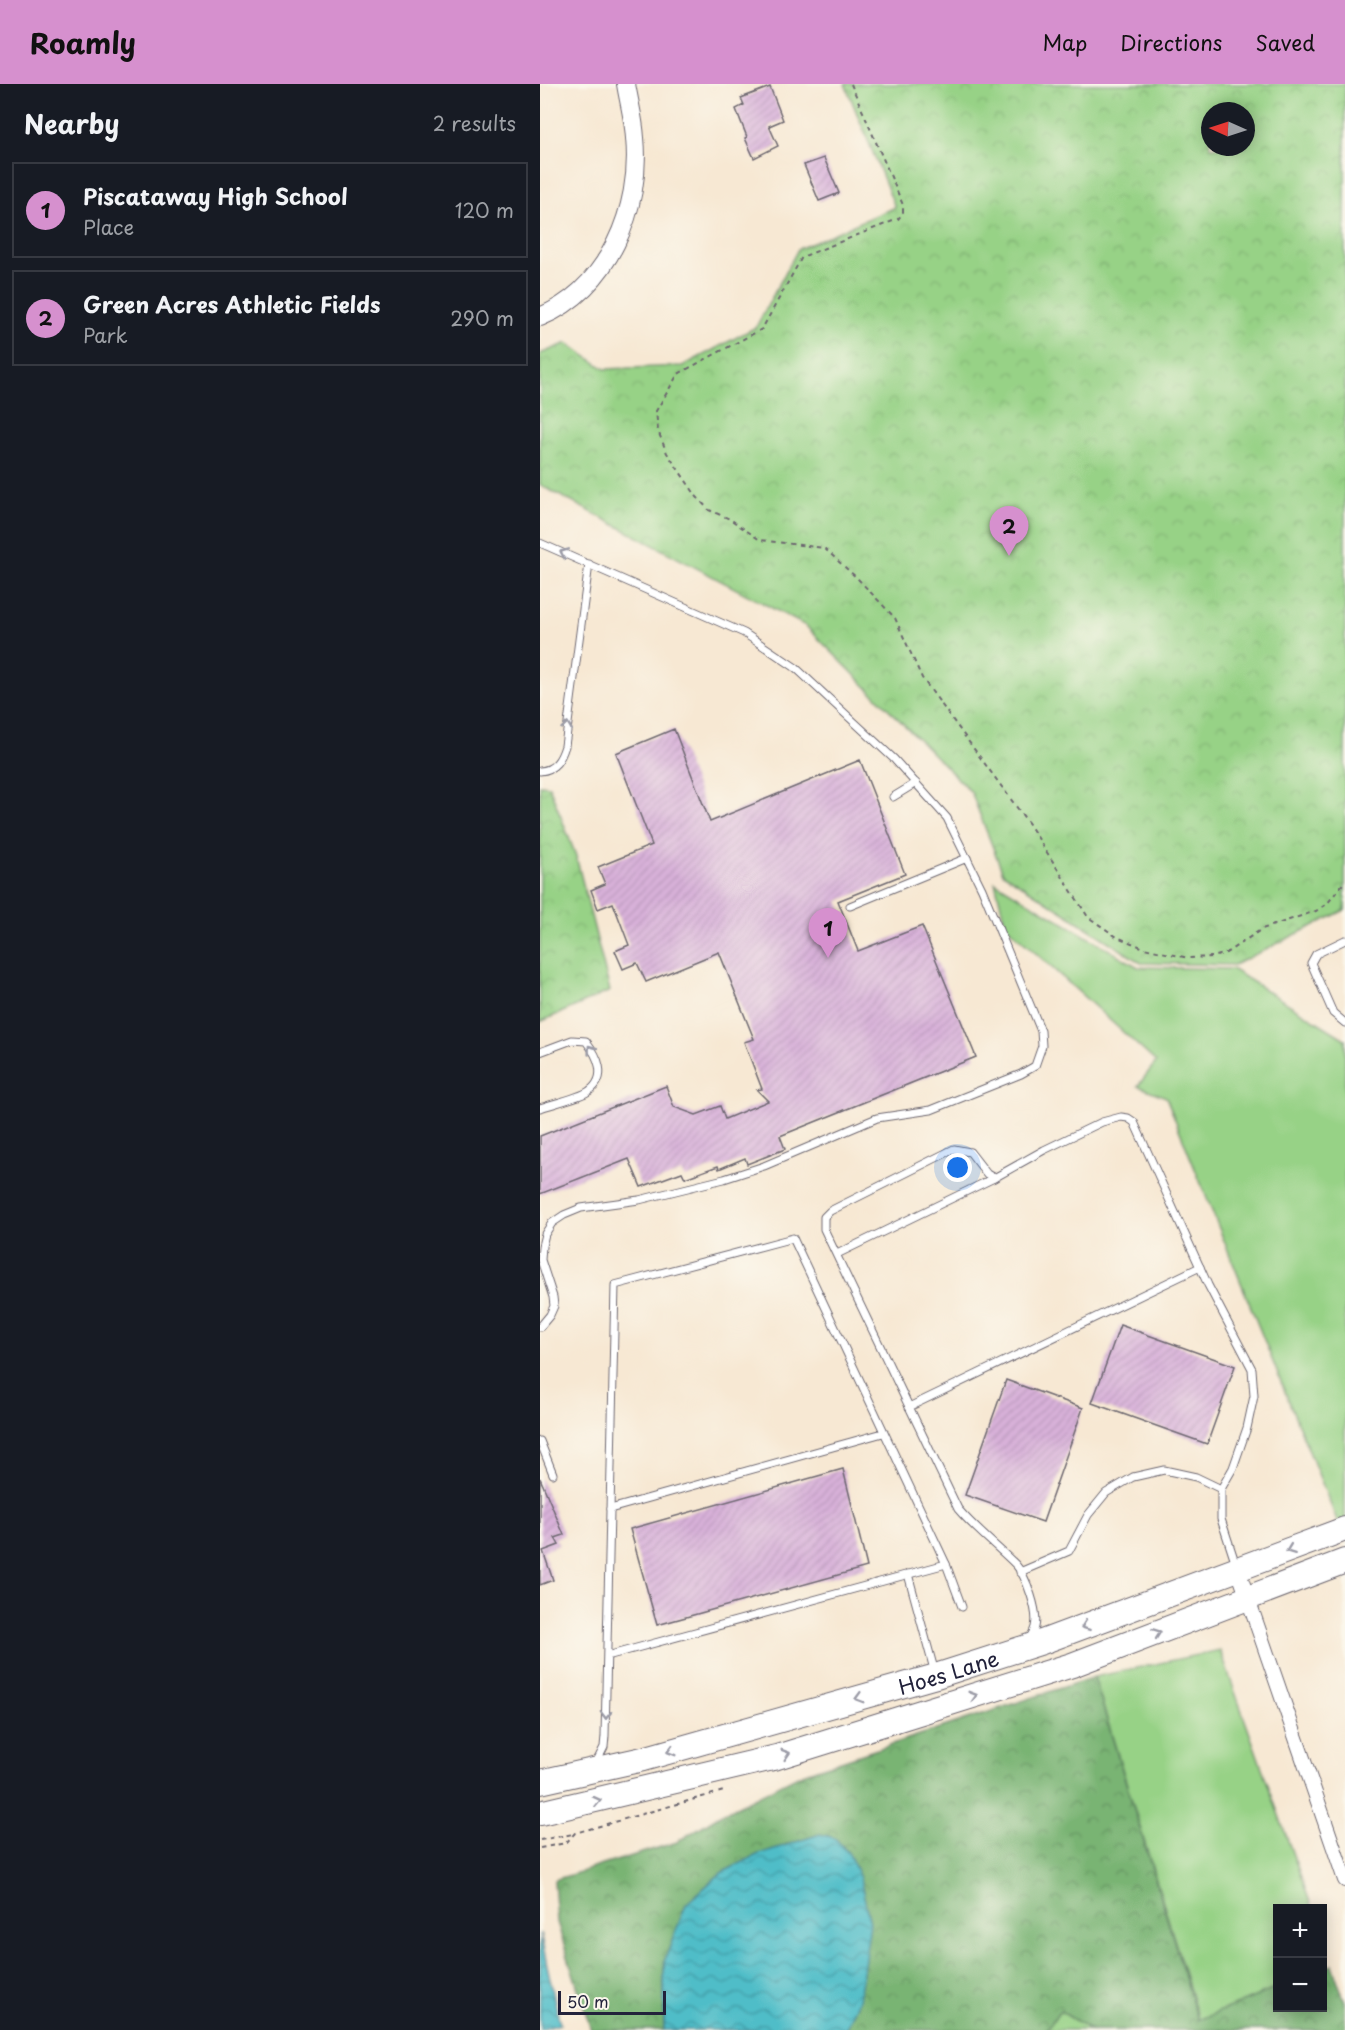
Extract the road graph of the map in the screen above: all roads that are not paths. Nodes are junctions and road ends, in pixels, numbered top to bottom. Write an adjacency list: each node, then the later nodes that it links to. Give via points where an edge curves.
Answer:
1 (626, 84): 2 (street, via 636,139 631,201 622,228 611,252 584,288)
2 (540, 317)
3 (540, 543): 4 (lane, one-way to 3)
4 (589, 564): 5 (lane, one-way to 4, via 551,769 562,757 565,746); 6 (lane, via 744,633 796,668)
5 (540, 771)
6 (916, 783): 7 (lane); 8 (lane, via 947,818)
7 (893, 797)
8 (967, 858): 9 (lane); 17 (lane, via 1041,1031 1035,1066 931,1110 877,1118 724,1179 639,1200 581,1208 564,1215 552,1223 542,1246 541,1260 554,1306)
9 (850, 906)
10 (1345, 940): 11 (lane, via 1316,954 1311,963 1333,1013)
11 (1345, 1023)
12 (540, 1052): 13 (lane, one-way to 12, via 590,1090 601,1068 586,1041 572,1040)
13 (540, 1108)
14 (994, 1178): 15 (lane); 15 (lane, via 970,1152 954,1149 830,1211 824,1217 825,1229); 16 (lane, via 1102,1122 1128,1118 1134,1122)
15 (837, 1254): 18 (lane)
16 (1200, 1267): 18 (lane); 22 (lane, via 1252,1369 1254,1396 1247,1428)
17 (540, 1327)
18 (909, 1407): 28 (lane, via 958,1509)
19 (883, 1433): 23 (lane); 23 (lane, via 793,1239 615,1285); 26 (lane)
20 (540, 1441): 21 (lane)
21 (553, 1474)
22 (1221, 1489): 27 (lane, via 1221,1519); 28 (lane, via 1196,1477 1164,1470 1133,1477 1106,1493 1088,1515 1069,1551)
23 (610, 1509): 33 (lane)
24 (1345, 1529): 27 (highway, Hoes Lane, one-way to 27)
25 (1345, 1562): 30 (highway, Hoes Lane)
26 (946, 1564): 29 (lane); 31 (lane)
27 (1238, 1570): 30 (street); 32 (highway, Hoes Lane, one-way to 32)
28 (1020, 1572): 32 (lane, via 1035,1613 1035,1628)
29 (908, 1574): 33 (lane); 34 (lane)
30 (1248, 1600): 37 (highway, Hoes Lane, one-way to 30, via 777,1757 1072,1665); 38 (street)
31 (962, 1607)
32 (1024, 1648): 34 (highway, Hoes Lane)
33 (607, 1656): 35 (lane, one-way to 35, via 604,1747)
34 (936, 1676): 35 (highway, Hoes Lane, one-way to 35)
35 (589, 1772): 36 (highway, Hoes Lane)
36 (540, 1782)
37 (540, 1813)
38 (1345, 1880)

